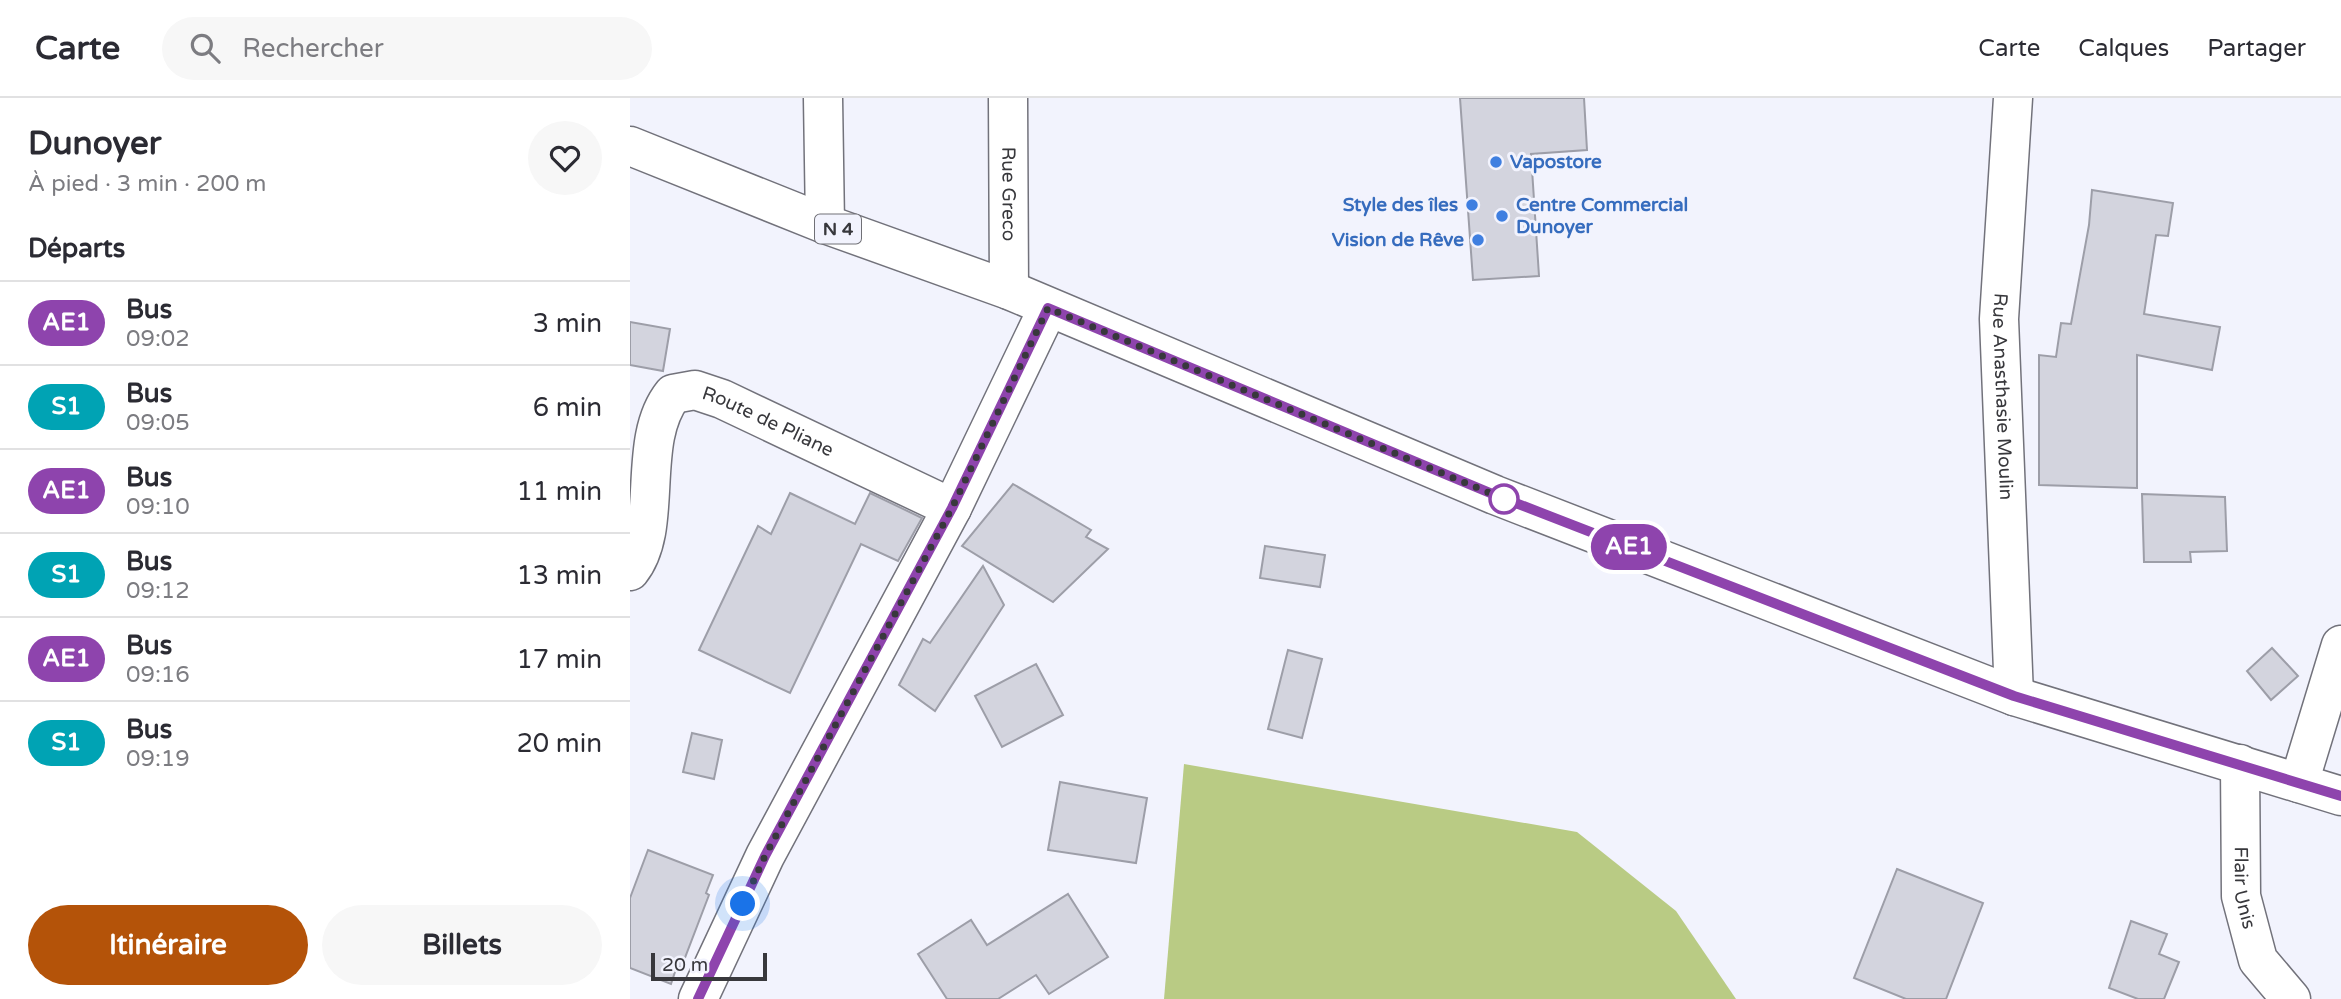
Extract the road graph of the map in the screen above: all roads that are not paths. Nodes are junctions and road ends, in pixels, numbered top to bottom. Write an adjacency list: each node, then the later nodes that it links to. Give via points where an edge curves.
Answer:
1 (823, 98): 5 (street)
2 (1007, 98): 6 (street, Rue Greco)
3 (2013, 98): 11 (street, Rue Anasthasie Moulin, via 1999,319)
4 (630, 146): 5 (street, N 4)
5 (825, 224): 6 (street, N 4)
6 (1009, 290): 7 (street, N 4)
7 (1048, 308): 8 (street); 11 (street, N 4, via 1495,495)
8 (952, 508): 9 (street, Route de Pliane, via 723,399 695,390 673,394 662,407 656,429 642,552); 16 (street, via 765,856)
9 (630, 570)
10 (2341, 645): 12 (street)
11 (2014, 696): 13 (street, N 4)
12 (2326, 742): 14 (street)
13 (2240, 764): 14 (street, N 4); 17 (street, Flair Unis, via 2241,896 2259,960)
14 (2299, 783): 15 (street, N 4)
15 (2341, 796)
16 (698, 999)
17 (2291, 999)

